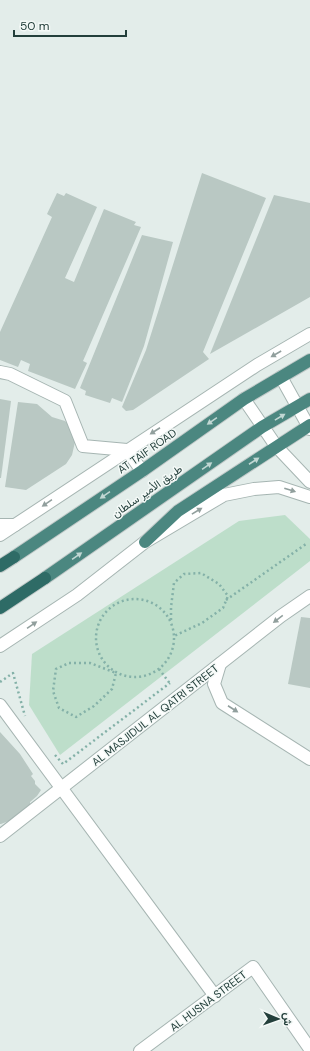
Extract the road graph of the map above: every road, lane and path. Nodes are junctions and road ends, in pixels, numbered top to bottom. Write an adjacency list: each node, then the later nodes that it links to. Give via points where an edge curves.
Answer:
1 (310, 334): 11 (street, one-way to 11, via 257,365)
2 (310, 360): 4 (highway, AT TAIF ROAD)
3 (3, 371): 11 (street, via 65,401 83,446)
4 (281, 377): 5 (highway, AT TAIF ROAD); 7 (street)
5 (244, 398): 8 (street); 12 (highway, AT TAIF ROAD, one-way to 12)
6 (310, 398): 7 (highway, طريق الأمير سلطان)
7 (297, 407): 8 (highway, طريق الأمير سلطان, one-way to 7); 9 (street)
8 (262, 427): 10 (street); 23 (highway, طريق الأمير سلطان, one-way to 8)
9 (309, 427): 10 (highway)
10 (276, 446): 13 (street); 18 (highway, one-way to 10, via 178,511)
11 (127, 450): 12 (street); 16 (street, one-way to 16)
12 (142, 471): 20 (highway, AT TAIF ROAD, one-way to 20)
13 (310, 482)
14 (310, 496): 18 (street, one-way to 14, via 224,495 279,486)
15 (0, 525): 16 (street)
16 (15, 525): 17 (street)
17 (0, 535)
18 (145, 542): 26 (street, one-way to 18, via 77,595)
19 (306, 544): 22 (path)
20 (0, 566)
21 (310, 596): 27 (street, AL MASJIDUL AL QATRI STREET, one-way to 27)
22 (226, 600): 24 (path, via 228,596 219,584 201,573 184,574 174,583); 25 (path, via 223,608 202,623)
23 (0, 608)
24 (171, 623): 25 (path); 29 (path, via 160,608 149,601 123,600 112,606 102,616 95,641 98,654)
25 (174, 636): 28 (path, via 171,655)
26 (0, 646)
27 (220, 664): 32 (street, AL MASJIDUL AL QATRI STREET); 36 (street, one-way to 36, via 214,684 222,703)
28 (159, 669): 29 (path, via 141,678 128,678); 31 (path)
29 (116, 673): 29 (path, via 112,689 94,706 76,716 59,708 53,691 56,669 69,663 90,663)
30 (0, 682): 34 (path, via 12,674)
31 (170, 683): 32 (path); 35 (path, via 63,764)
32 (180, 696): 37 (street, AL MASJIDUL AL QATRI STREET)
33 (0, 705): 37 (street)
34 (27, 722)
35 (53, 752)
36 (310, 759)
37 (61, 789): 38 (street, AL MASJIDUL AL QATRI STREET); 39 (street)
38 (0, 836)
39 (215, 996): 40 (street, AL HUSNA STREET, via 253,968); 41 (street, AL HUSNA STREET)
40 (310, 1049)
41 (140, 1051)

